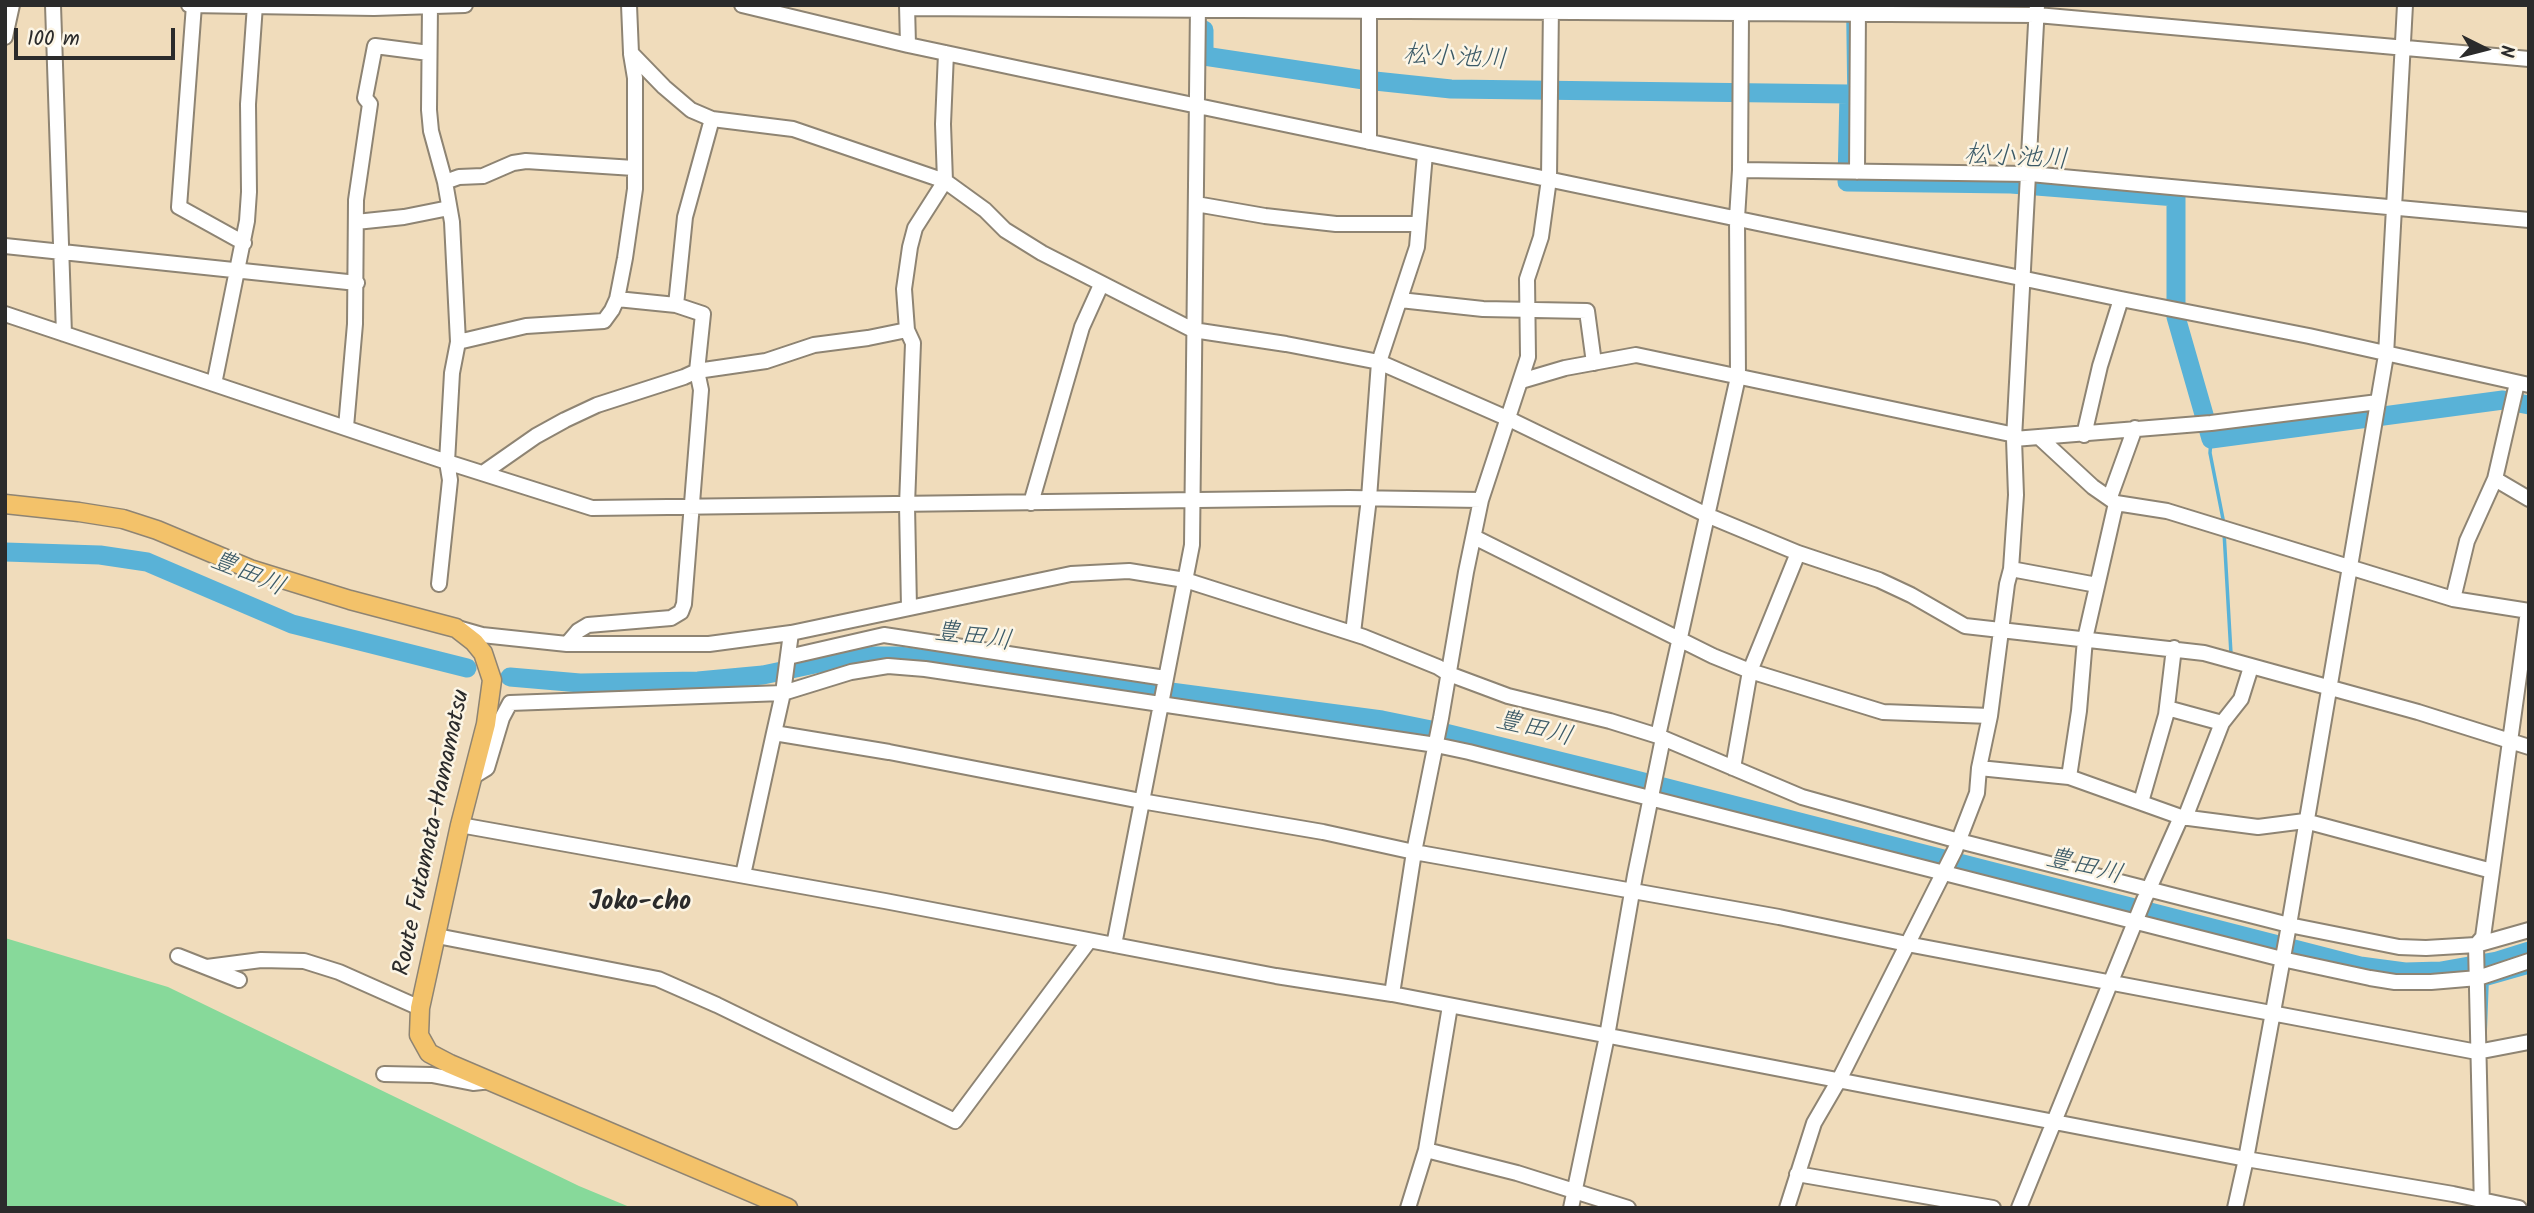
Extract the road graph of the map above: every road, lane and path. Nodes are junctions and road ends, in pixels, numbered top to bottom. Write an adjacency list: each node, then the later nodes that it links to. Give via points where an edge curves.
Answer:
1 (12, 5): 17 (street)
2 (53, 5): 44 (street)
3 (191, 5): 8 (street); 42 (street, via 179,207)
4 (465, 5): 9 (street)
5 (629, 5): 20 (street)
6 (742, 5): 18 (street)
7 (2405, 5): 19 (street)
8 (255, 6): 9 (street); 42 (street)
9 (430, 6): 22 (street)
10 (907, 7): 11 (street); 18 (street)
11 (1198, 7): 12 (street); 24 (street)
12 (1369, 8): 13 (street); 26 (street)
13 (1550, 8): 14 (street); 31 (street)
14 (1741, 9): 15 (street, via 1841,14); 29 (street)
15 (1858, 10): 16 (street); 30 (street)
16 (2037, 10): 19 (street); 33 (street)
17 (5, 37)
18 (908, 45): 21 (street)
19 (2403, 49): 23 (street); 36 (street)
20 (631, 53): 25 (street, via 691,110); 28 (street)
21 (946, 53): 24 (street); 32 (street)
22 (429, 54): 34 (street, via 431,131); 40 (street, via 375,47 365,98 370,104)
23 (2529, 59)
24 (1196, 106): 26 (street); 35 (street)
25 (712, 119): 32 (street, via 793,129); 52 (street, via 685,217)
26 (1369, 142): 27 (street)
27 (1426, 154): 31 (street); 41 (street)
28 (634, 167): 34 (street, via 526,161 483,176); 49 (street, via 633,213)
29 (1740, 170): 30 (street); 38 (street)
30 (1852, 172): 33 (street)
31 (1549, 179): 38 (street); 53 (street, via 1541,237 1527,278)
32 (945, 181): 48 (street, via 1005,230); 55 (street, via 915,228 910,247 904,289)
33 (2029, 181): 36 (street); 46 (street)
34 (445, 182): 37 (street)
35 (1196, 204): 41 (street, via 1336,224); 56 (street)
36 (2395, 207): 39 (street); 59 (street)
37 (449, 208): 40 (street); 58 (street)
38 (1737, 218): 46 (street); 63 (street)
39 (2529, 220)
40 (356, 222): 47 (street)
41 (1419, 224): 51 (street)
42 (244, 243): 45 (street)
43 (5, 246): 44 (street)
44 (60, 253): 45 (street); 57 (street)
45 (237, 272): 47 (street); 65 (street)
46 (2023, 279): 50 (street); 72 (street)
47 (356, 283): 69 (street)
48 (1101, 285): 56 (street); 82 (street, via 1082,327)
49 (617, 299): 52 (street); 58 (street, via 604,321 526,326)
50 (2121, 299): 59 (street); 71 (street)
51 (1400, 300): 53 (street); 60 (street)
52 (676, 305): 62 (street, via 703,314)
53 (1527, 310): 61 (street, via 1587,311); 64 (street, via 1528,357)
54 (5, 314): 57 (street)
55 (907, 330): 62 (street); 84 (street, via 913,343)
56 (1193, 330): 60 (street); 79 (street)
57 (64, 334): 65 (street)
58 (458, 342): 74 (street)
59 (2386, 355): 66 (street); 67 (street)
60 (1378, 362): 68 (street); 77 (street)
61 (1594, 363): 63 (street, via 1636,355); 64 (street)
62 (697, 371): 75 (street, via 565,420); 85 (street, via 702,390)
63 (1738, 377): 72 (street); 86 (street)
64 (1521, 381): 68 (street)
65 (214, 384): 69 (street)
66 (2518, 392): 76 (street)
67 (2378, 402): 70 (street); 90 (street)
68 (1508, 419): 80 (street); 86 (street)
69 (346, 428): 74 (street)
70 (2135, 428): 71 (street); 81 (street)
71 (2084, 435): 73 (street)
72 (2015, 437): 73 (street); 89 (street)
73 (2040, 438): 81 (street)
74 (447, 462): 75 (street); 92 (street, via 450,480)
75 (483, 473): 85 (street, via 592,508)
76 (2495, 479): 78 (street); 94 (street, via 2467,541)
77 (1369, 498): 79 (street); 80 (street); 99 (street)
78 (2529, 499)
79 (1193, 500): 82 (street); 91 (street)
80 (1481, 500): 87 (street)
81 (2113, 500): 90 (street, via 2167,511); 93 (street)
82 (1031, 503): 84 (street)
83 (5, 504): 97 (main road, Route Futamata-Hamamatsu, via 124,519 250,569)
84 (907, 505): 85 (street); 95 (street)
85 (692, 508): 103 (street, via 681,612 671,618 588,625)
86 (1709, 516): 88 (street); 101 (street)
87 (1474, 537): 101 (street); 108 (street)
88 (1798, 552): 98 (street, via 1879,580 1965,626); 107 (street)
89 (2011, 569): 93 (street); 98 (street)
90 (2350, 569): 94 (street); 110 (street)
91 (1185, 580): 95 (street, via 1129,571 1071,573); 99 (street); 109 (street)
92 (439, 584)
93 (2098, 585): 102 (street)
94 (2453, 599): 96 (street)
95 (909, 608): 100 (street)
96 (2529, 611): 118 (street)
97 (456, 628): 103 (street); 123 (main road, Route Futamata-Hamamatsu, via 483,653 492,680)
98 (2002, 630): 102 (street); 114 (street)
99 (1353, 633): 108 (street)
100 (792, 634): 103 (street, via 709,644); 105 (street)
101 (1679, 639): 107 (street); 117 (street)
102 (2085, 639): 104 (street); 124 (street)
103 (567, 644)
104 (2174, 648): 106 (street); 113 (street)
105 (788, 660): 109 (street, via 884,635); 111 (street)
106 (2251, 667): 110 (street); 115 (street, via 2241,699)
107 (1750, 671): 114 (street, via 1883,712); 121 (street)
108 (1449, 674): 117 (street, via 1508,696); 119 (street)
109 (1165, 680): 112 (street)
110 (2330, 685): 118 (street); 129 (street)
111 (783, 690): 112 (street, via 888,666); 116 (street); 123 (street, via 510,703 487,768)
112 (1160, 703): 119 (street); 126 (street)
113 (2167, 708): 115 (street); 127 (street)
114 (1990, 716): 122 (street)
115 (2222, 723): 128 (street)
116 (774, 733): 126 (street); 135 (street)
117 (1660, 737): 121 (street); 125 (street)
118 (2510, 742): 120 (street); 134 (street)
119 (1436, 744): 125 (street); 132 (street)
120 (2529, 747)
121 (1733, 768): 131 (street, via 1802,797)
122 (1979, 768): 124 (street); 131 (street, via 1977,793)
123 (474, 776): 130 (main road, Route Futamata-Hamamatsu)
124 (2069, 777): 127 (street)
125 (1651, 798): 133 (street); 136 (street)
126 (1141, 801): 132 (street); 144 (street)
127 (2141, 802): 128 (street)
128 (2183, 817): 129 (street, via 2258,827); 137 (street)
129 (2305, 821): 134 (street); 139 (street)
130 (460, 825): 135 (street); 141 (main road, Route Futamata-Hamamatsu)
131 (1957, 846): 133 (street); 137 (street)
132 (1414, 852): 136 (street); 153 (street)
133 (1944, 870): 138 (street); 143 (street)
134 (2492, 871): 145 (street, via 2483,937)
135 (743, 875): 142 (street)
136 (1632, 891): 143 (street); 157 (street)
137 (2147, 894): 138 (street); 139 (street)
138 (2136, 922): 147 (street); 152 (street)
139 (2288, 930): 145 (street, via 2399,947); 147 (street)
140 (2529, 930): 145 (street)
141 (437, 936): 142 (street, via 658,979 955,1121); 155 (main road, Route Futamata-Hamamatsu)
142 (1089, 941): 144 (street)
143 (1906, 944): 152 (street); 161 (street)
144 (1114, 945): 153 (street)
145 (2476, 950): 150 (street)
146 (178, 956): 149 (street)
147 (2283, 957): 150 (street, via 2395,982); 156 (street)
148 (2529, 961): 150 (street)
149 (207, 967): 151 (street); 155 (street, via 261,960 304,961)
150 (2477, 978): 159 (street)
151 (239, 980)
152 (2110, 983): 156 (street); 163 (street)
153 (1392, 994): 154 (street)
154 (1450, 1006): 157 (street); 164 (street)
155 (420, 1008): 162 (main road, Route Futamata-Hamamatsu, via 419,1035 429,1053)
156 (2272, 1014): 159 (street); 165 (street)
157 (1607, 1036): 161 (street); 167 (street)
158 (2529, 1042): 159 (street)
159 (2482, 1051): 168 (street)
160 (384, 1074): 162 (street)
161 (1839, 1080): 163 (street); 166 (street, via 1814,1123)
162 (492, 1081): 169 (main road, Route Futamata-Hamamatsu)
163 (2053, 1122): 165 (street); 175 (street)
164 (1426, 1150): 167 (street); 170 (street)
165 (2246, 1159): 168 (street, via 2453,1194); 176 (street)
166 (1797, 1174): 173 (street); 174 (street)
167 (1575, 1192): 171 (street); 172 (street)
168 (2482, 1204): 177 (street)
169 (788, 1208)
170 (1408, 1208)
171 (1571, 1208)
172 (1628, 1208)
173 (1787, 1208)
174 (1993, 1208)
175 (2019, 1208)
176 (2235, 1208)
177 (2519, 1208)

